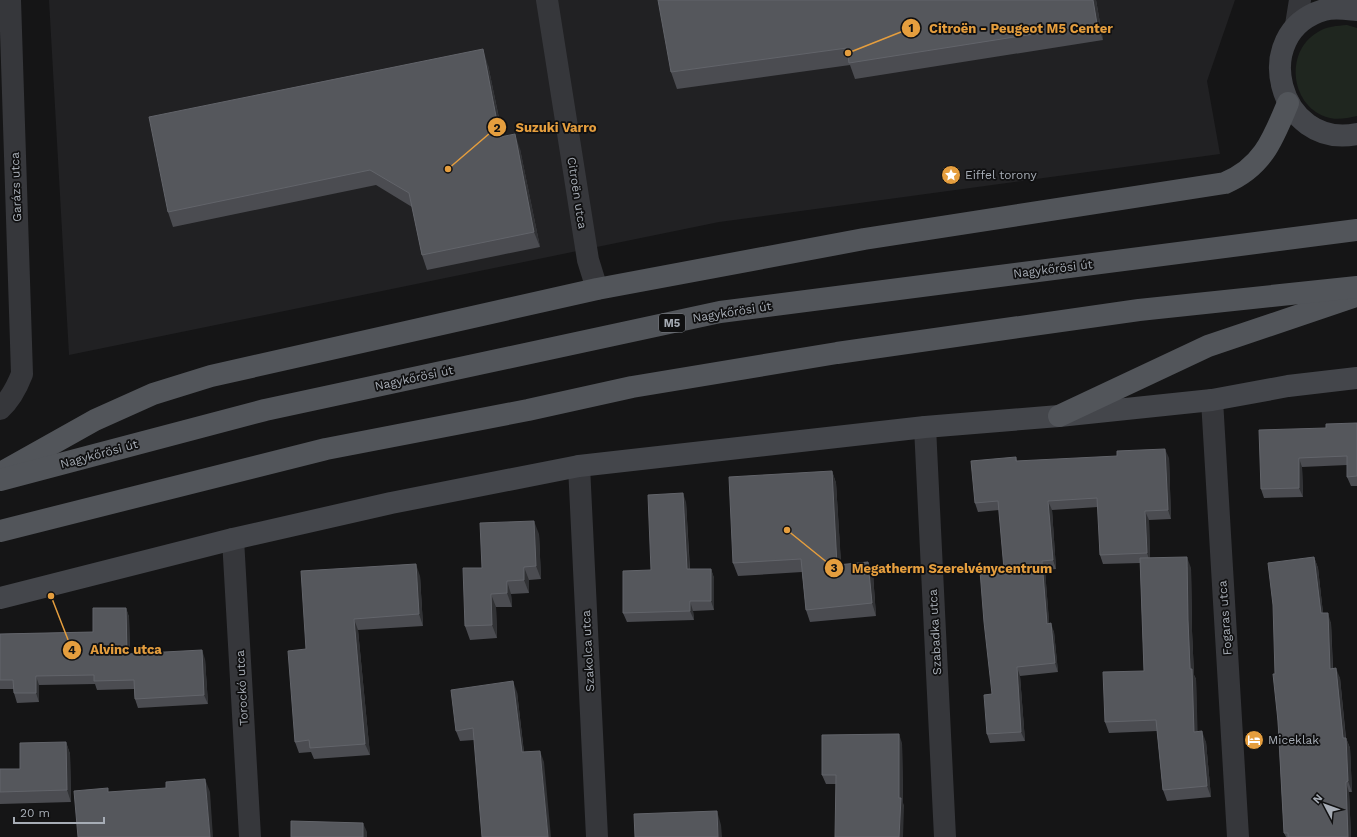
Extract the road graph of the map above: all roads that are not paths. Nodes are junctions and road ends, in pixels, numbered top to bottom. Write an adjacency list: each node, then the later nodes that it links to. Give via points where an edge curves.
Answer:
1 (10, 0): 15 (street, Garázs utca, via 22,374)
2 (547, 0): 11 (street, Citroën utca, via 588,260)
3 (1300, 0): 6 (street)
4 (1350, 0): 5 (street)
5 (1357, 10): 6 (main road, via 1325,10 1310,15)
6 (1296, 25): 7 (main road, via 1284,46 1280,62 1280,82)
7 (1288, 103): 8 (main road, via 1300,119 1316,130 1336,135); 11 (main road, via 1266,150 1249,169 1225,183 864,239)
8 (1357, 134)
9 (1357, 230): 20 (main road, Nagykőrösi út / M5, via 720,312 265,410)
10 (1357, 287): 21 (main road, via 1139,310 837,353 632,387 326,449)
11 (597, 289): 19 (main road, via 299,356 153,394 95,420)
12 (1357, 295): 16 (main road, via 1208,346)
13 (1357, 378): 14 (main road, via 1288,386)
14 (1212, 400): 16 (main road); 27 (street, Fogaras utca)
15 (7, 402)
16 (1059, 416): 17 (main road)
17 (925, 427): 18 (main road); 26 (street, Szabadka utca)
18 (579, 466): 22 (main road, via 391,503); 25 (street, Szakolca utca)
19 (0, 473)
20 (0, 480)
21 (0, 531)
22 (233, 539): 23 (main road); 24 (street, Torockó utca)
23 (0, 598)
24 (250, 837)
25 (597, 837)
26 (945, 837)
27 (1238, 837)

